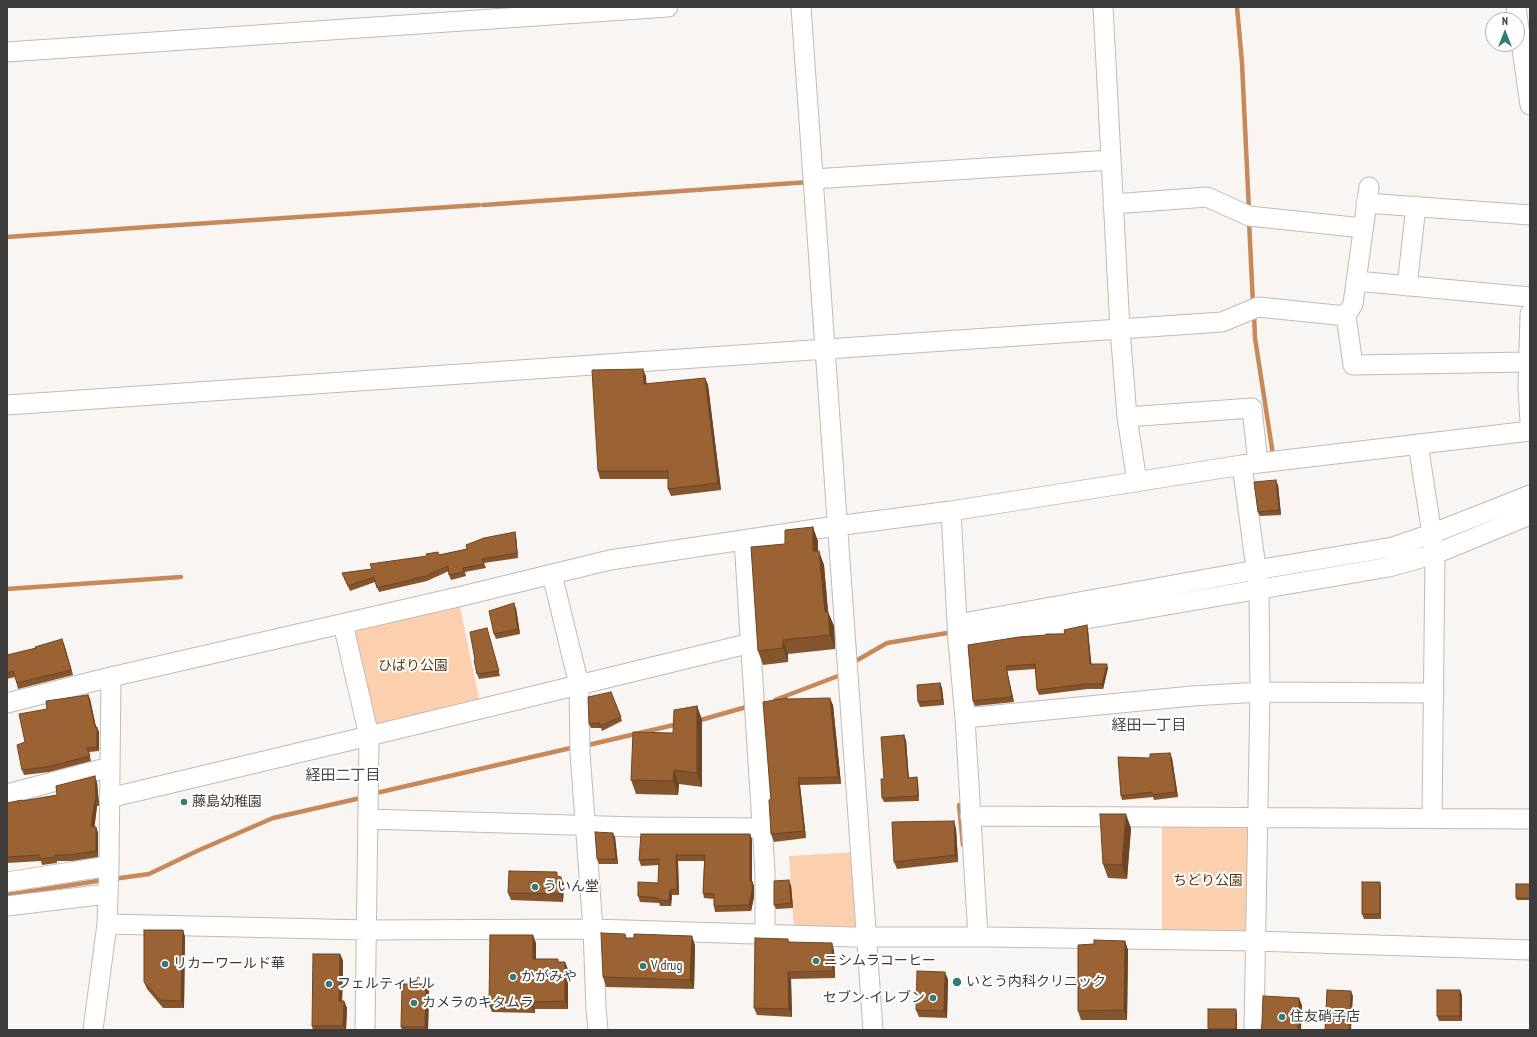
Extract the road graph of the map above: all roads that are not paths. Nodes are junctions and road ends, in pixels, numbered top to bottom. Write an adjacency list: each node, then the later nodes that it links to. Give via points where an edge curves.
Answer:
1 (668, 7): 5 (street)
2 (801, 7): 8 (street)
3 (1103, 7): 7 (street)
4 (1516, 7): 6 (street)
5 (7, 52)
6 (1530, 104)
7 (1111, 160): 8 (street); 9 (street)
8 (813, 179): 19 (street)
9 (1113, 204): 12 (street, via 1207,197 1249,216); 18 (street)
10 (1416, 206): 11 (street); 12 (street, via 1368,195); 14 (street)
11 (1530, 215)
12 (1363, 228): 13 (street)
13 (1356, 281): 14 (street); 17 (street, via 1353,304)
14 (1407, 286): 15 (street)
15 (1530, 297)
16 (1530, 314): 20 (street)
17 (1346, 316): 18 (street, via 1258,307 1222,322); 20 (street, via 1353,365)
18 (1120, 329): 19 (street); 22 (street)
19 (825, 349): 21 (street); 31 (street)
20 (1528, 362): 23 (street)
21 (7, 405)
22 (1127, 417): 26 (street, via 1252,408); 27 (street)
23 (1530, 422)
24 (1530, 431): 25 (street)
25 (1418, 444): 26 (street); 32 (street)
26 (1250, 464): 27 (street); 35 (street)
27 (1137, 482): 29 (street)
28 (1530, 495): 32 (street)
29 (951, 510): 31 (street); 39 (street)
30 (1530, 515): 34 (street)
31 (836, 526): 33 (street); 66 (street)
32 (1431, 534): 34 (street); 35 (street, via 1393,547)
33 (744, 540): 36 (street, via 610,560); 40 (street)
34 (1434, 554): 37 (street, via 1389,567); 44 (street)
35 (1256, 570): 37 (street); 39 (street)
36 (552, 574): 38 (street); 42 (street)
37 (1259, 590): 39 (street); 43 (street)
38 (343, 624): 41 (street); 47 (street)
39 (957, 632): 46 (street)
40 (751, 643): 42 (street); 57 (street)
41 (111, 677): 45 (street); 48 (street)
42 (579, 685): 47 (street); 56 (street)
43 (1260, 692): 44 (street); 46 (street); 52 (street)
44 (1434, 693): 54 (street)
45 (7, 703)
46 (965, 718): 51 (street)
47 (369, 736): 50 (street); 53 (street)
48 (110, 767): 49 (street); 50 (street)
49 (7, 794)
50 (109, 798): 58 (street)
51 (970, 816): 52 (street); 67 (street)
52 (1258, 817): 54 (street); 68 (street)
53 (368, 819): 56 (street); 64 (street)
54 (1432, 819): 55 (street)
55 (1530, 819)
56 (585, 826): 57 (street); 63 (street)
57 (763, 828): 65 (street)
58 (109, 866): 59 (street); 60 (street)
59 (7, 882)
60 (107, 894): 61 (street); 62 (street)
61 (7, 906)
62 (107, 924): 64 (street); 70 (street)
63 (593, 929): 64 (street); 65 (street); 72 (street)
64 (366, 930): 71 (street)
65 (765, 934): 66 (street)
66 (865, 937): 67 (street); 73 (street)
67 (978, 937): 68 (street)
68 (1256, 941): 69 (street); 74 (street)
69 (1530, 950)
70 (93, 1030)
71 (365, 1030)
72 (598, 1030)
73 (873, 1030)
74 (1254, 1030)

